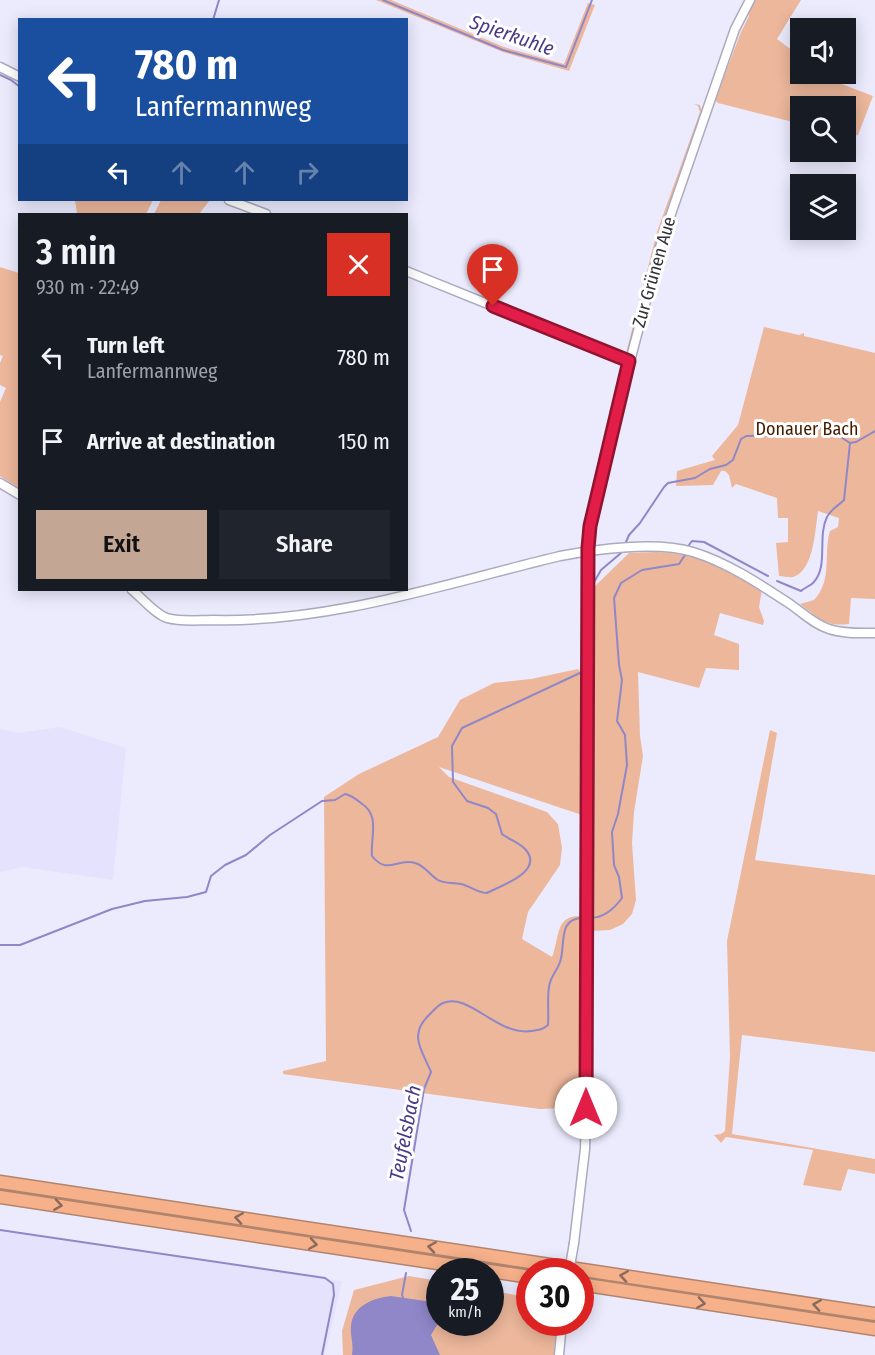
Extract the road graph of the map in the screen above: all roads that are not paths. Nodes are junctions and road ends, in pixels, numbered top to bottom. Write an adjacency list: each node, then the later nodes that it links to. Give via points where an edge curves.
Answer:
1 (750, 0): 7 (street, Zur Grünen Aue, via 735,29 674,201)
2 (0, 67): 3 (street)
3 (18, 76)
4 (232, 201): 5 (street)
5 (263, 213)
6 (408, 272): 7 (street)
7 (629, 361): 10 (street, Zur Grünen Aue)
8 (0, 483): 9 (street)
9 (18, 494)
10 (587, 551): 11 (street, via 373,602 270,619 173,619 162,616); 12 (street, via 662,547 693,552 760,585 823,626 846,633); 15 (street, Zur Grünen Aue, bridge, via 586,1110)
11 (133, 591)
12 (875, 633)
13 (0, 1182): 18 (highway, one-way to 13)
14 (0, 1197): 16 (highway, one-way to 16)
15 (571, 1258)
16 (516, 1275)
17 (594, 1286): 19 (highway, one-way to 19)
18 (875, 1314)
19 (875, 1329)
20 (561, 1336): 21 (street)
21 (559, 1355)

